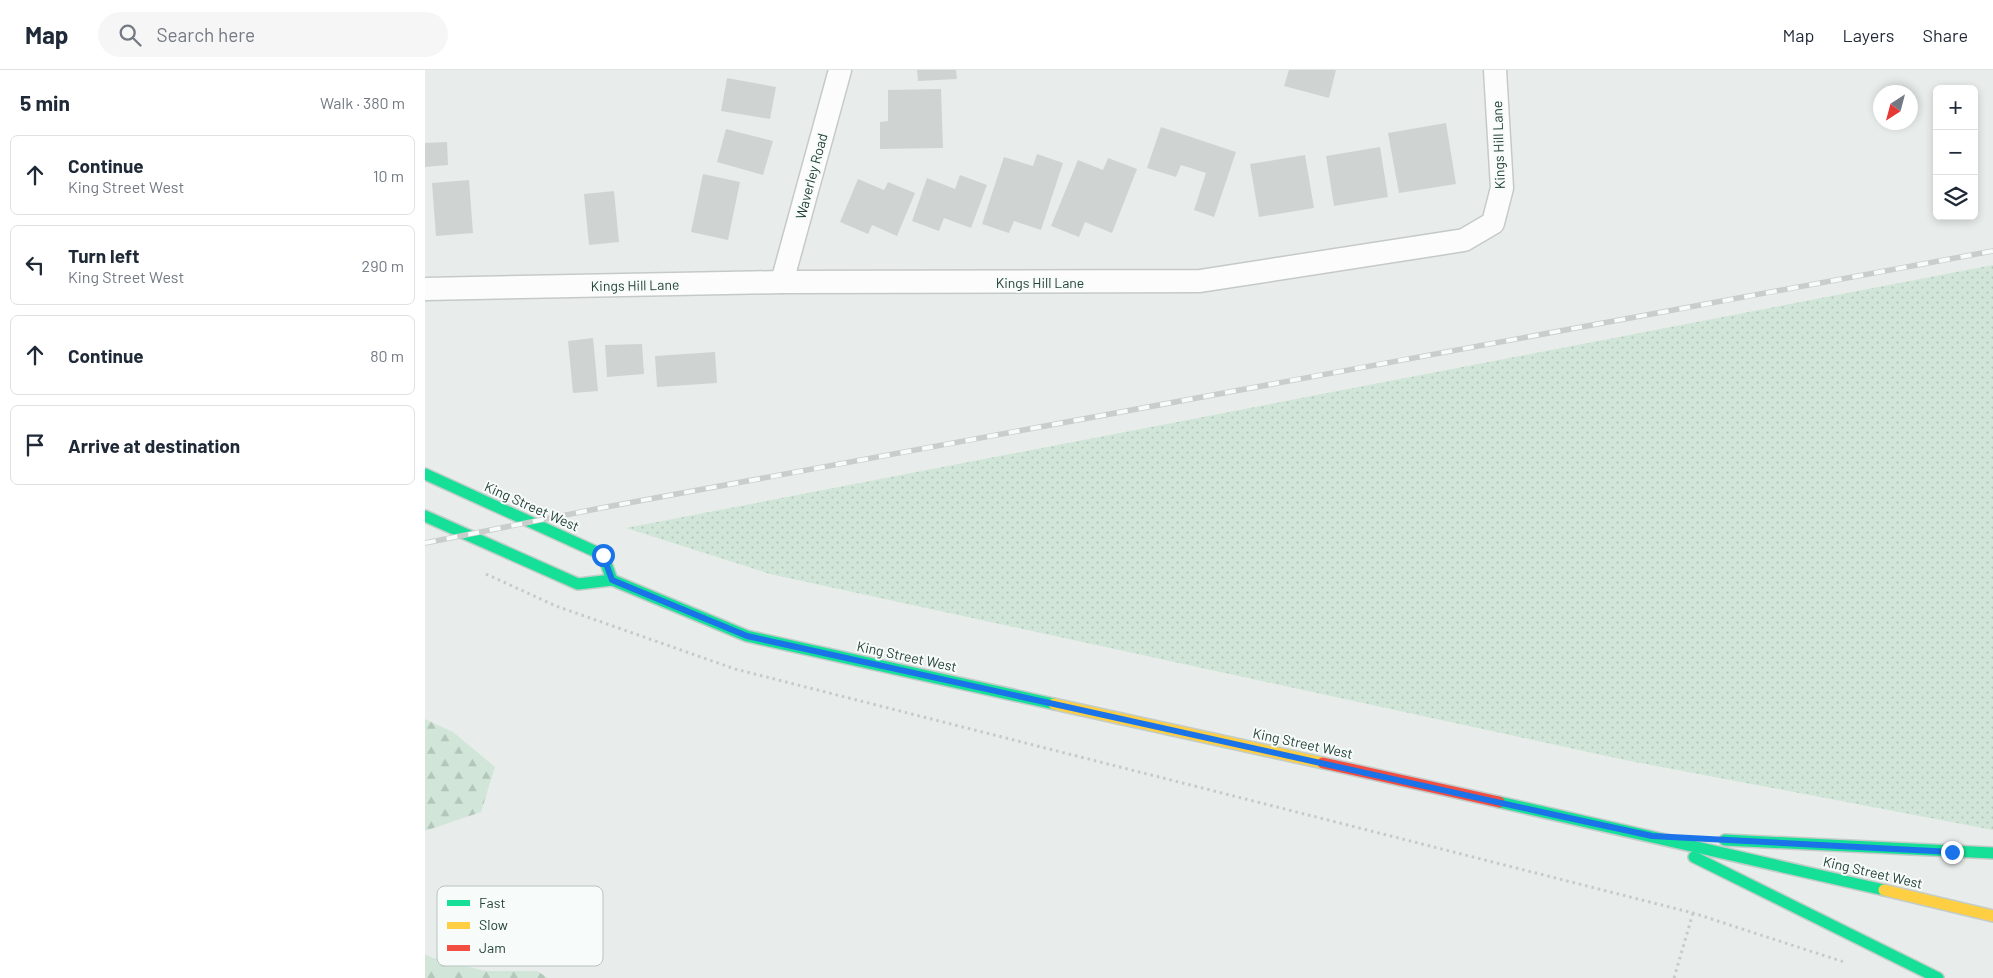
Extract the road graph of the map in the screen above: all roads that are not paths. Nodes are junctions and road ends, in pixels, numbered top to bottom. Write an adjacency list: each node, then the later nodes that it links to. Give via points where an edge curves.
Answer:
1 (840, 70): 3 (street, Waverley Road)
2 (1495, 70): 3 (street, Kings Hill Lane, via 1502,188 1493,222 1464,240 1199,282)
3 (782, 282): 4 (street, Kings Hill Lane)
4 (425, 290)
5 (425, 474): 7 (main road, King Street West, via 603,555)
6 (425, 516): 7 (main road, King Street West, via 578,584)
7 (612, 580): 8 (main road, King Street West, via 747,636)
8 (1652, 836): 9 (main road); 10 (main road, King Street West); 11 (main road)
9 (1993, 853)
10 (1993, 916)
11 (1938, 978)

